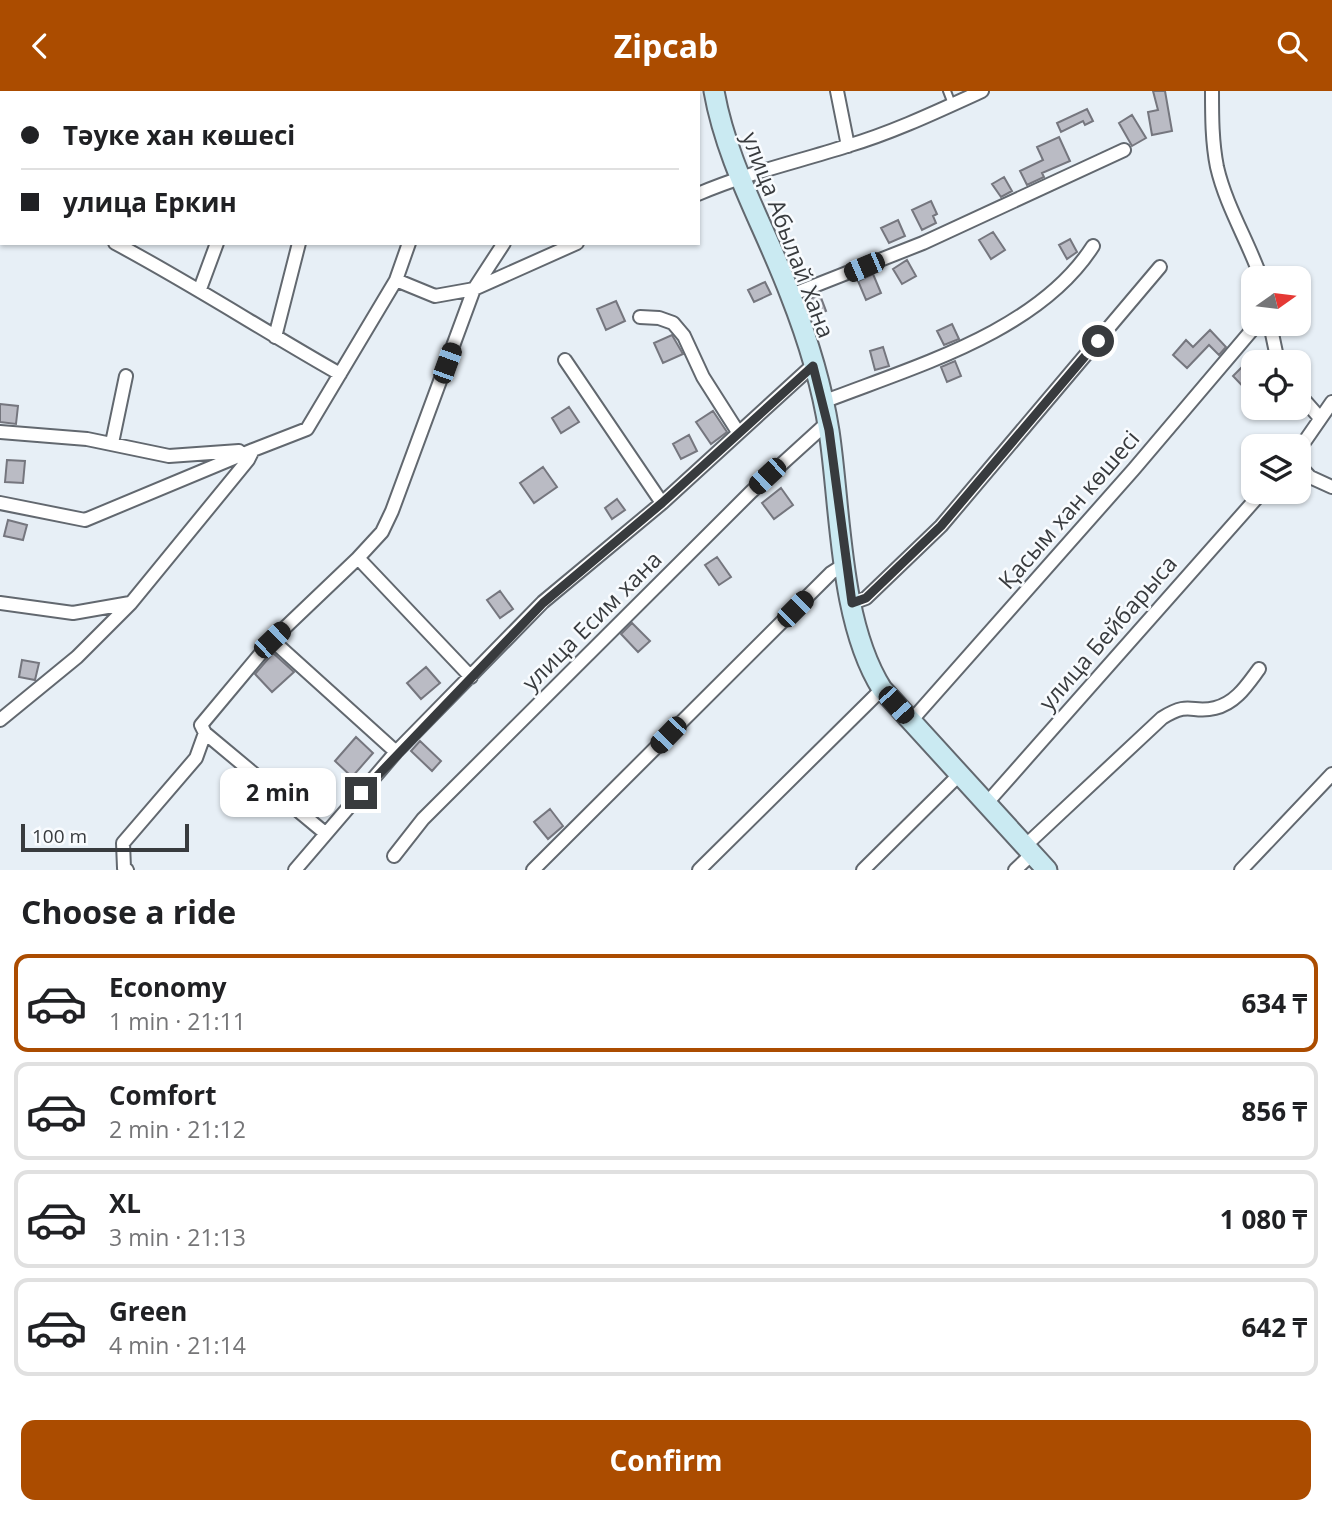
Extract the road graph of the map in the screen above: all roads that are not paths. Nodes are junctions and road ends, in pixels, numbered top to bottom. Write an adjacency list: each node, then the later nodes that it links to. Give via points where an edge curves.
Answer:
1 (714, 91): 9 (street, улица Абылай Хана, via 723,137)
2 (837, 91): 7 (street)
3 (947, 91): 6 (lane)
4 (982, 91): 6 (street)
5 (1212, 91): 18 (street, via 1217,167)
6 (952, 104): 7 (street)
7 (848, 146): 9 (street)
8 (1124, 150): 23 (street, via 923,243)
9 (740, 176): 10 (street); 23 (street, улица Абылай Хана)
10 (700, 193)
11 (119, 245): 21 (street)
12 (216, 245): 21 (street)
13 (298, 245): 26 (street)
14 (408, 245): 20 (street)
15 (503, 245): 22 (street)
16 (573, 245): 22 (street)
17 (1093, 246): 31 (street, via 1076,272 1028,313 906,370)
18 (1256, 266)
19 (1160, 267): 50 (street, via 941,526 866,598)
20 (396, 280): 22 (street, via 435,296); 29 (street)
21 (200, 289): 26 (street)
22 (474, 289): 46 (street, via 382,532)
23 (791, 295): 28 (street, улица Абылай Хана)
24 (640, 317): 37 (street, via 673,323)
25 (1247, 336): 56 (street, Қасым хан көшесі)
26 (275, 337): 29 (street)
27 (565, 360): 44 (street)
28 (813, 366): 31 (street, улица Абылай Хана); 37 (street)
29 (340, 374): 40 (street, via 307,429)
30 (126, 376): 39 (street)
31 (823, 402): 35 (street, улица Абылай Хана)
32 (1332, 402): 34 (street)
33 (1311, 408): 34 (street)
34 (1320, 418): 38 (street)
35 (827, 423): 47 (street, улица Абылай Хана); 64 (street, улица Есим хана, via 678,563 423,819)
36 (0, 432): 39 (street)
37 (738, 432): 44 (street)
38 (1309, 434)
39 (112, 443): 40 (street, via 169,456)
40 (253, 450): 43 (street, via 85,520); 49 (street)
41 (1311, 477): 42 (street)
42 (1332, 487)
43 (0, 503)
44 (662, 503): 53 (street, via 543,603)
45 (1251, 504): 61 (street, улица Бейбарыса)
46 (358, 558): 51 (street); 53 (street)
47 (845, 564): 50 (street, улица Абылай Хана); 67 (street)
48 (0, 603): 49 (street, via 73,613)
49 (131, 603): 55 (street, via 77,657)
50 (852, 603): 54 (street, улица Абылай Хана, via 869,669)
51 (272, 640): 57 (street, via 201,725); 58 (street)
52 (1259, 669): 63 (street, via 1237,698 1213,709 1180,707 1162,717)
53 (471, 677): 58 (street)
54 (882, 689): 56 (street, улица Абылай Хана); 68 (street)
55 (0, 720)
56 (911, 721): 59 (street, улица Абылай Хана)
57 (205, 733): 62 (street); 65 (street, via 196,758 123,843)
58 (396, 753): 62 (street)
59 (960, 774): 61 (street, улица Абылай Хана); 69 (street)
60 (1332, 774): 72 (street)
61 (986, 804): 63 (street, улица Абылай Хана)
62 (325, 833): 66 (street)
63 (1028, 850): 70 (street); 71 (street, улица Абылай Хана)
64 (394, 856)
65 (125, 869)
66 (295, 870)
67 (533, 870)
68 (699, 870)
69 (863, 870)
70 (1015, 870)
71 (1047, 870)
72 (1241, 870)

